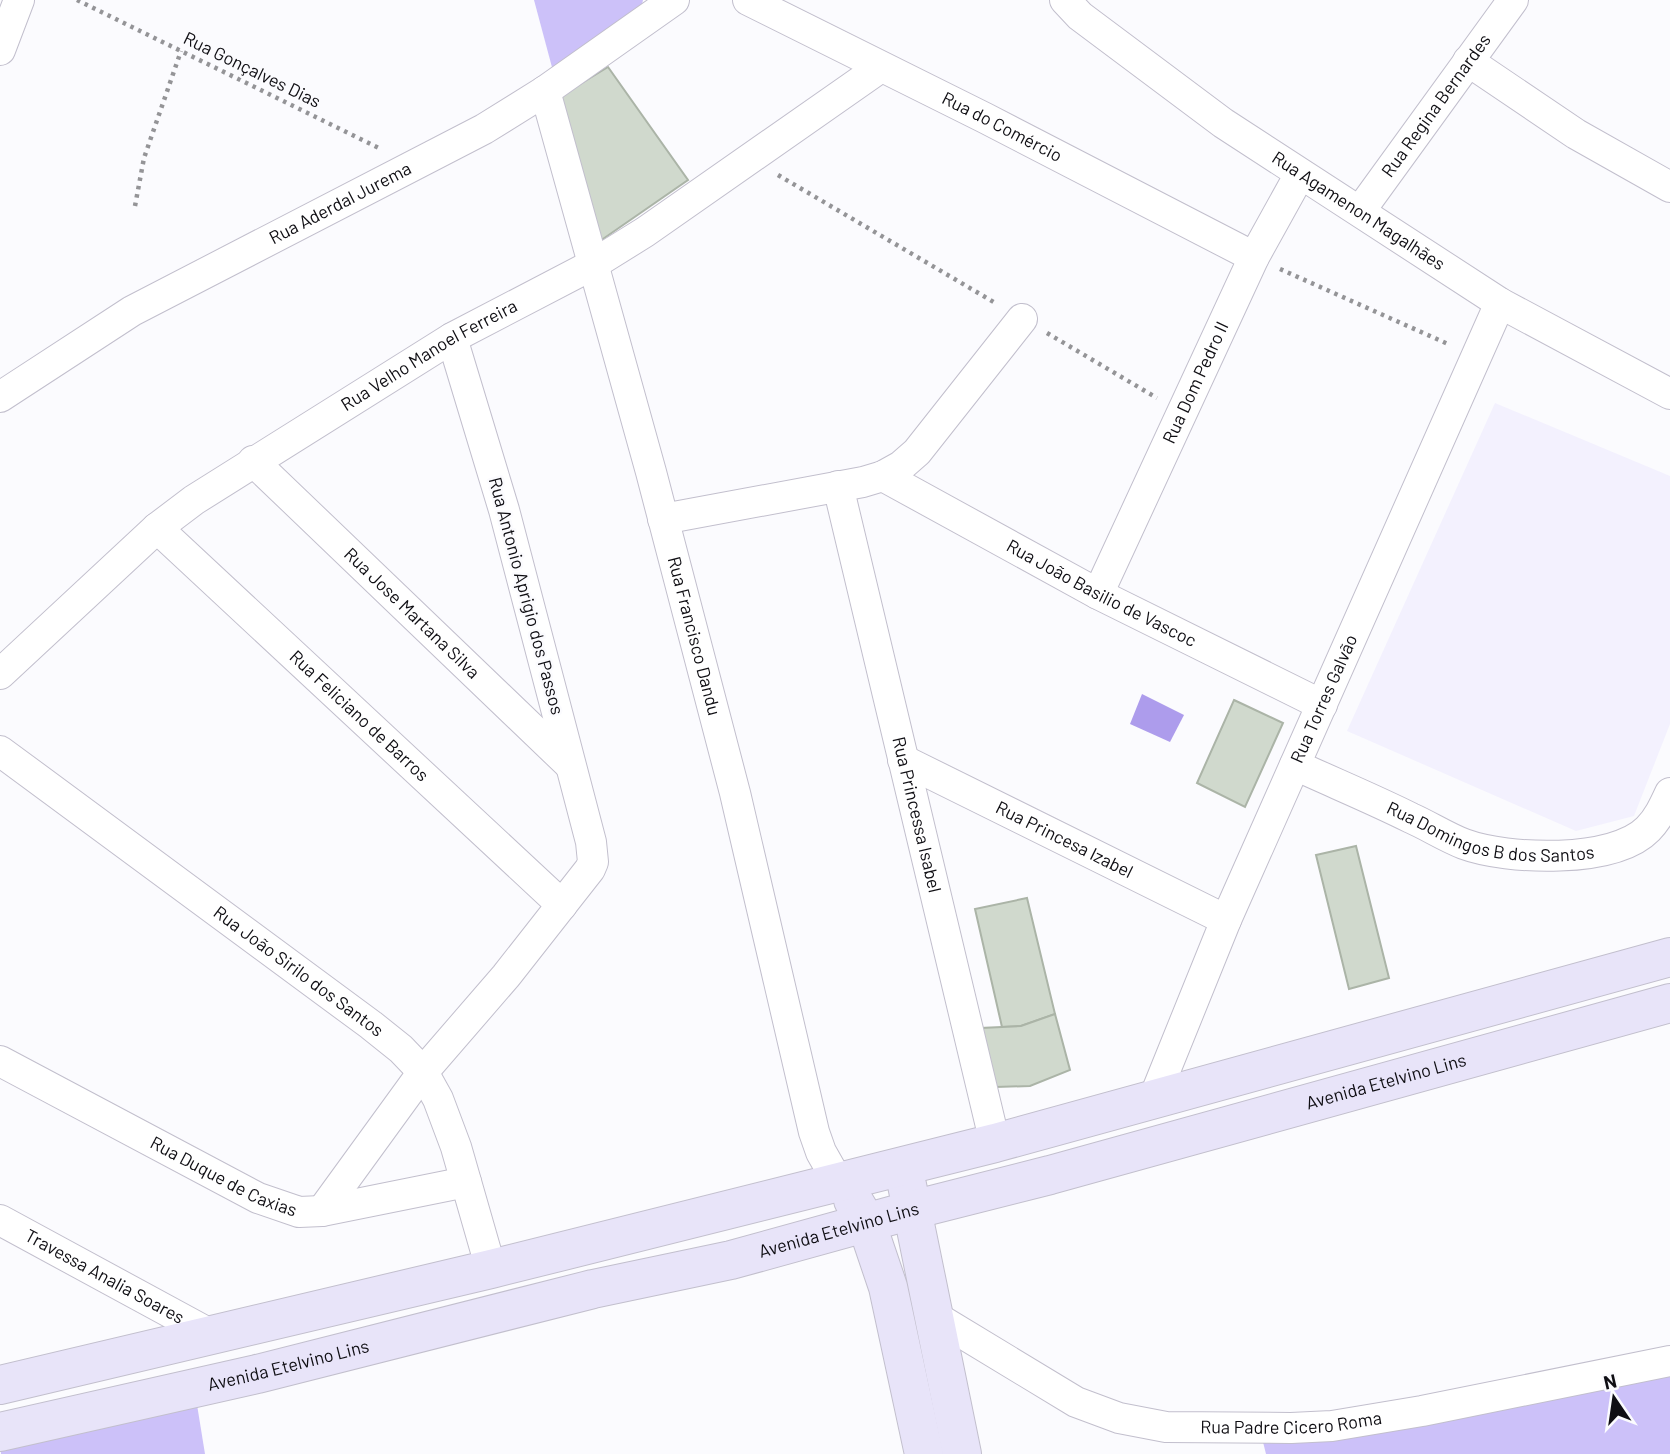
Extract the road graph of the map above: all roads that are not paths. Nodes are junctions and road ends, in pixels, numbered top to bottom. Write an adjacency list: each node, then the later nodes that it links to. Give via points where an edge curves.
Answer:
1 (19, 0): 6 (street)
2 (674, 0): 9 (street, Rua Aderdal Jurema)
3 (748, 0): 8 (street, Rua do Comércio)
4 (1513, 0): 7 (street, Rua Regina Bernardes)
5 (1082, 5): 10 (street, Rua Agamenon Magalhães, via 1223,123)
6 (0, 50)
7 (1468, 61): 11 (street, via 1576,134); 12 (street, Rua Regina Bernardes)
8 (881, 67): 13 (street, Rua do Comércio); 14 (street, Rua Velho Manoel Ferreira, via 695,199)
9 (545, 91): 14 (street, Rua Francisco Dandu); 19 (street, Rua Aderdal Jurema, via 484,129 132,311)
10 (1300, 173): 12 (street, Rua Agamenon Magalhães); 13 (street, Rua Dom Pedro II)
11 (1670, 187)
12 (1360, 211): 15 (street, Rua Agamenon Magalhães)
13 (1254, 257): 25 (street, Rua Dom Pedro II)
14 (592, 265): 17 (street, Rua Velho Manoel Ferreira); 23 (street, Rua Francisco Dandu)
15 (1500, 303): 18 (street, Rua Agamenon Magalhães); 27 (street, Rua Torres Galvão)
16 (1022, 319): 21 (street, via 934,433 901,466)
17 (452, 338): 20 (street, Rua Velho Manoel Ferreira); 30 (street, Rua Antonio Aprigio dos Passos, via 504,510)
18 (1670, 394)
19 (0, 397)
20 (253, 461): 24 (street, Rua Velho Manoel Ferreira); 30 (street, Rua Jose Martana Silva)
21 (883, 476): 22 (street); 25 (street, Rua João Basilio de Vascoc)
22 (838, 486): 23 (street); 29 (street, Rua Princessa Isabel)
23 (663, 519): 45 (street, Rua Francisco Dandu, via 735,793 814,1132)
24 (157, 528): 26 (street, Rua Velho Manoel Ferreira); 33 (street, Rua Feliciano de Barros)
25 (1098, 594): 27 (street, Rua João Basilio de Vascoc)
26 (0, 674)
27 (1322, 705): 31 (street, Rua Torres Galvão)
28 (0, 751): 40 (street, Rua João Sirilo dos Santos, via 371,1025)
29 (903, 760): 34 (street, Rua Princesa Izabel); 42 (street, Rua Princessa Isabel)
30 (570, 765): 33 (street, Rua Antonio Aprigio dos Passos, via 593,856 590,869)
31 (1295, 765): 32 (street, Rua Domingos B dos Santos, via 1463,844 1502,854 1543,856 1604,850 1631,841 1647,830); 34 (street, Rua Torres Galvão)
32 (1670, 793)
33 (562, 905): 40 (street)
34 (1226, 920): 41 (street, Rua Torres Galvão)
35 (1670, 957): 36 (main road)
36 (1530, 996): 38 (main road); 41 (main road)
37 (1670, 1003): 38 (main road, Avenida Etelvino Lins)
38 (1542, 1038): 46 (main road, Avenida Etelvino Lins)
39 (0, 1061): 47 (street, Rua Duque de Caxias, via 258,1198 299,1212)
40 (423, 1072): 44 (street, Rua João Sirilo dos Santos, via 438,1099); 47 (street)
41 (1154, 1098): 42 (main road)
42 (995, 1143): 43 (main road)
43 (903, 1166): 45 (main road); 46 (main road)
44 (466, 1182): 47 (street, Rua Duque de Caxias); 51 (street, Rua João Sirilo dos Santos)
45 (838, 1182): 49 (main road); 50 (main road)
46 (912, 1210): 49 (main road, Avenida Etelvino Lins); 53 (main road)
47 (322, 1211)
48 (0, 1220): 54 (street, Travessa Analia Soares)
49 (866, 1222): 52 (main road, Avenida Etelvino Lins, via 731,1260); 60 (main road, via 888,1287)
50 (583, 1246): 51 (main road); 52 (main road)
51 (491, 1269): 54 (main road)
52 (593, 1289): 58 (main road, Avenida Etelvino Lins)
53 (934, 1316): 55 (street, Rua Padre Cicero Roma, via 1076,1402 1119,1418 1166,1427 1291,1428 1372,1420); 61 (main road)
54 (210, 1334): 56 (main road)
55 (1670, 1361)
56 (46, 1374): 57 (main road); 58 (main road)
57 (0, 1385)
58 (55, 1420): 59 (main road, Avenida Etelvino Lins)
59 (0, 1432)
60 (924, 1454)
61 (962, 1454)

